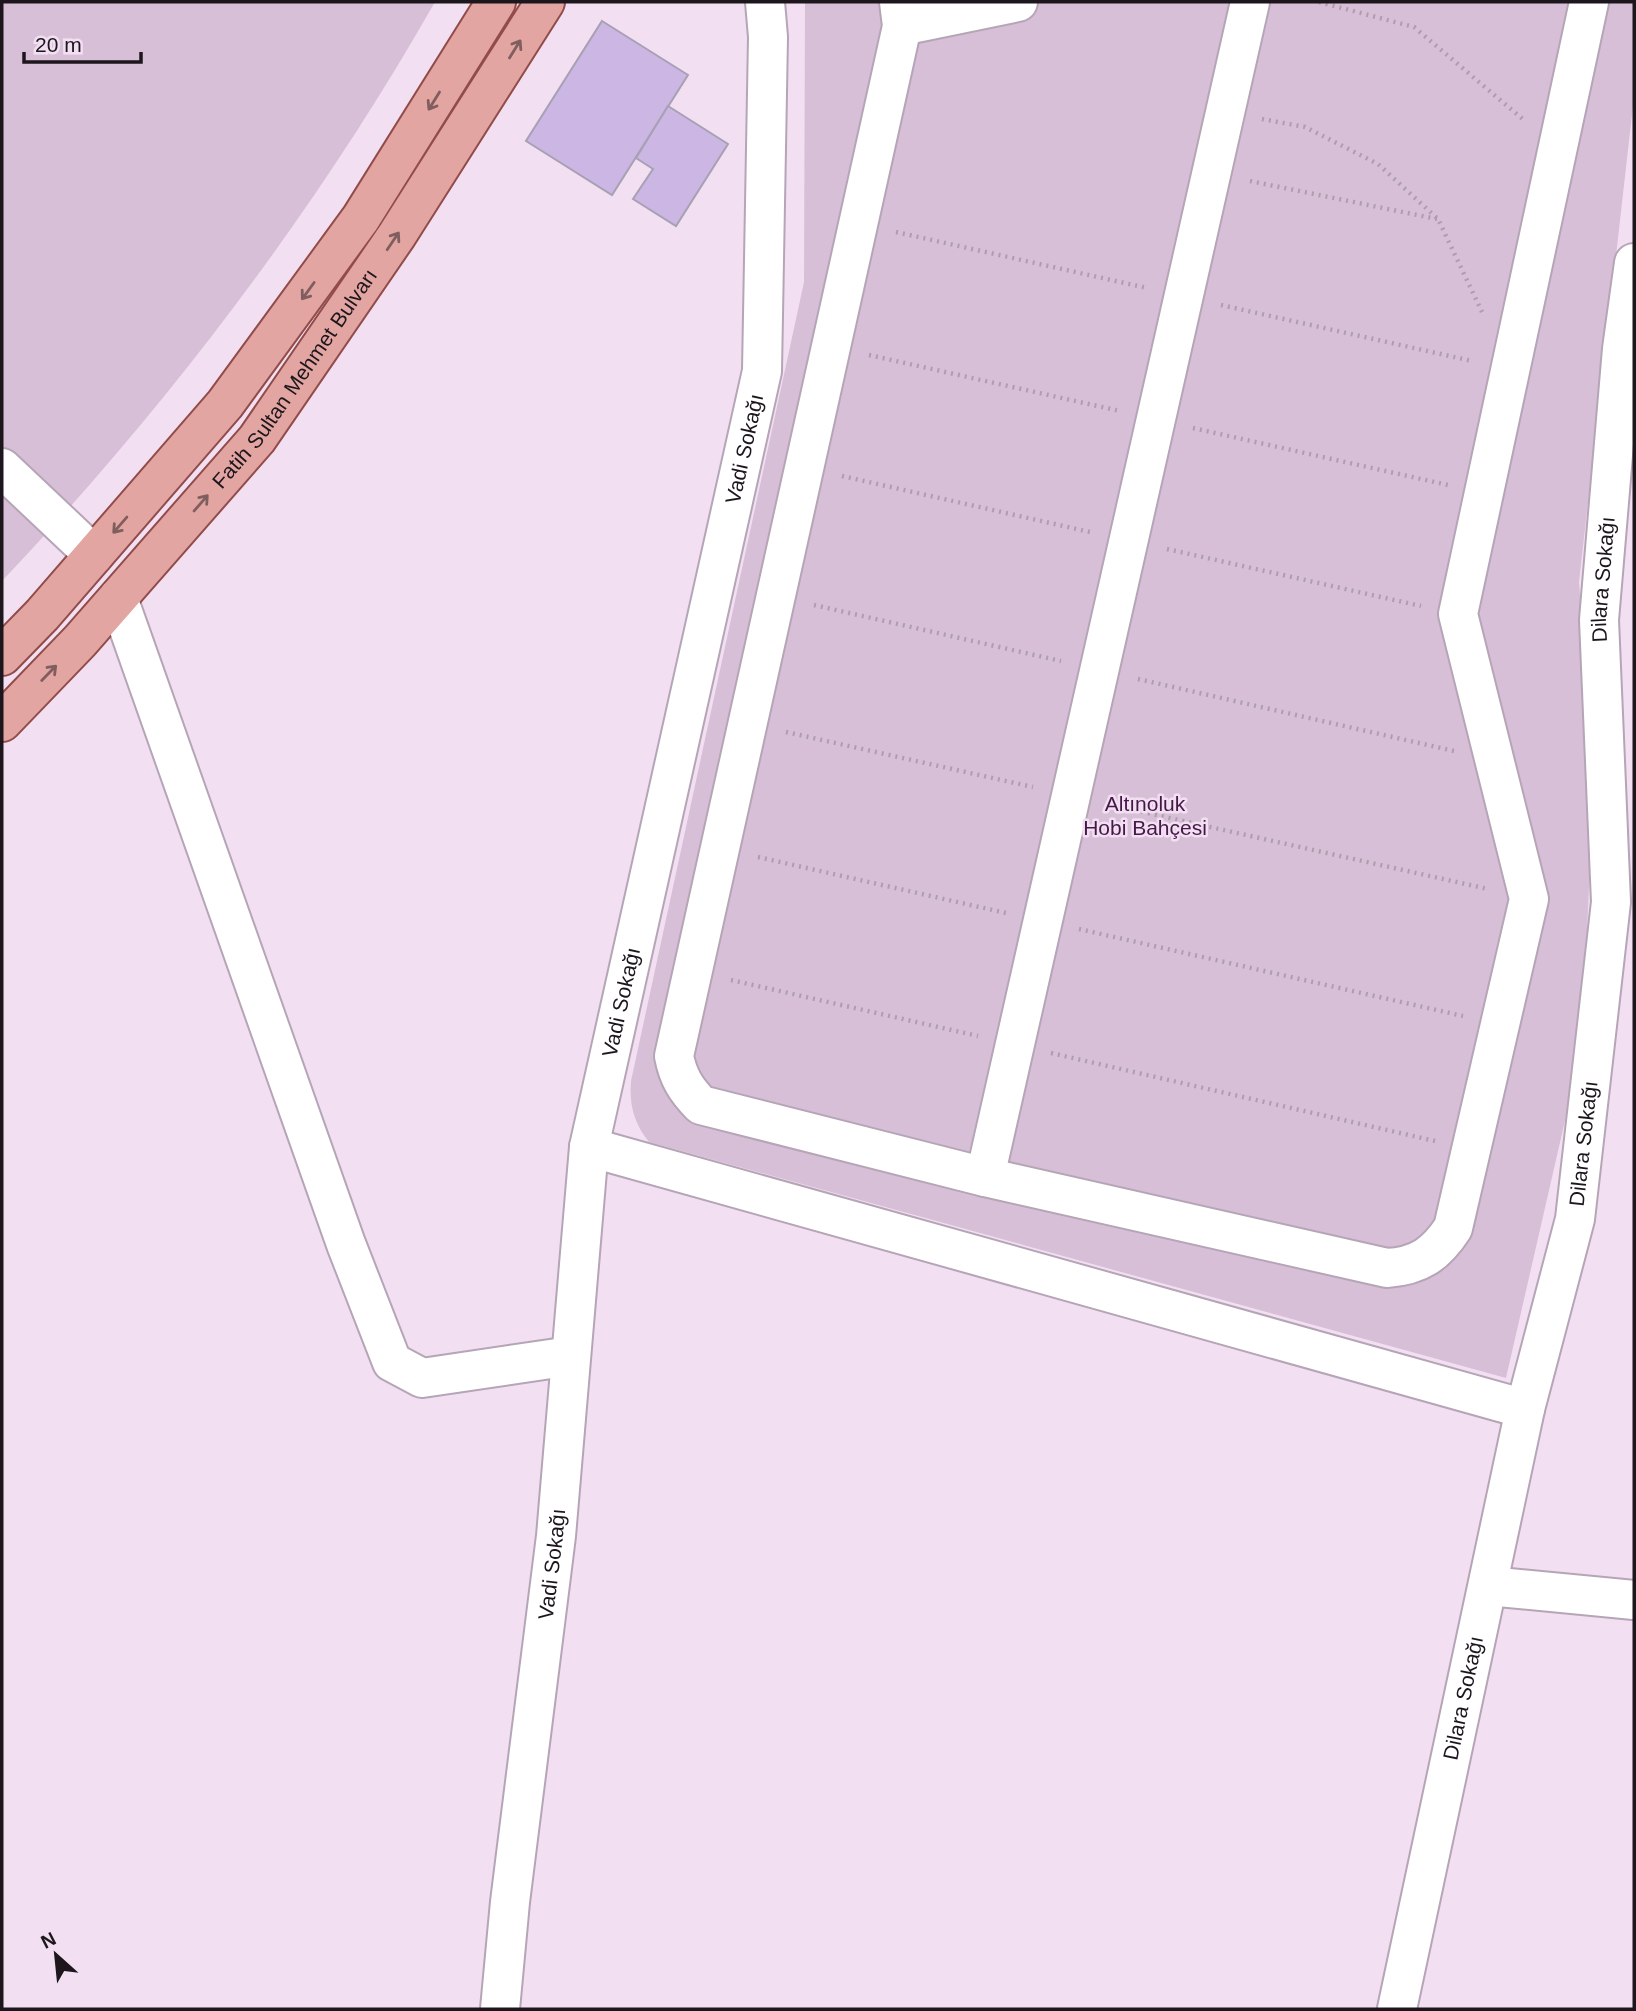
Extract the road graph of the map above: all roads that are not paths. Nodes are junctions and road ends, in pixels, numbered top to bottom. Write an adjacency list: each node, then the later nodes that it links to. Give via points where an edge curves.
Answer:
1 (496, 2): 10 (main road, Fatih Sultan Mehmet Bulvarı, one-way to 10, via 361,218 225,404)
2 (545, 2): 11 (main road, Fatih Sultan Mehmet Bulvarı, one-way to 2, via 257,439 397,235)
3 (765, 2): 14 (street, Vadi Sokağı, via 762,371)
4 (1018, 2): 7 (street)
5 (1250, 2): 15 (street)
6 (1589, 2): 15 (street, via 1458,614 1529,898 1453,1228 1442,1245 1417,1263 1387,1268)
7 (900, 14): 15 (street, via 674,1056 682,1083 701,1105)
8 (1634, 263): 17 (street, Dilara Sokağı, via 1622,349 1599,620 1611,902 1575,1219)
9 (2, 468): 10 (street)
10 (94, 555): 12 (main road, Fatih Sultan Mehmet Bulvarı)
11 (118, 598): 13 (main road, Fatih Sultan Mehmet Bulvarı, one-way to 11); 16 (street, via 392,1362 422,1378)
12 (2, 656)
13 (2, 722)
14 (589, 1147): 16 (street, Vadi Sokağı); 17 (street)
15 (985, 1177)
16 (571, 1356): 20 (street, Vadi Sokağı, via 556,1536)
17 (1525, 1409): 18 (street, Dilara Sokağı)
18 (1488, 1586): 19 (street); 21 (street, Dilara Sokağı)
19 (1634, 1600)
20 (500, 2009)
21 (1397, 2009)

